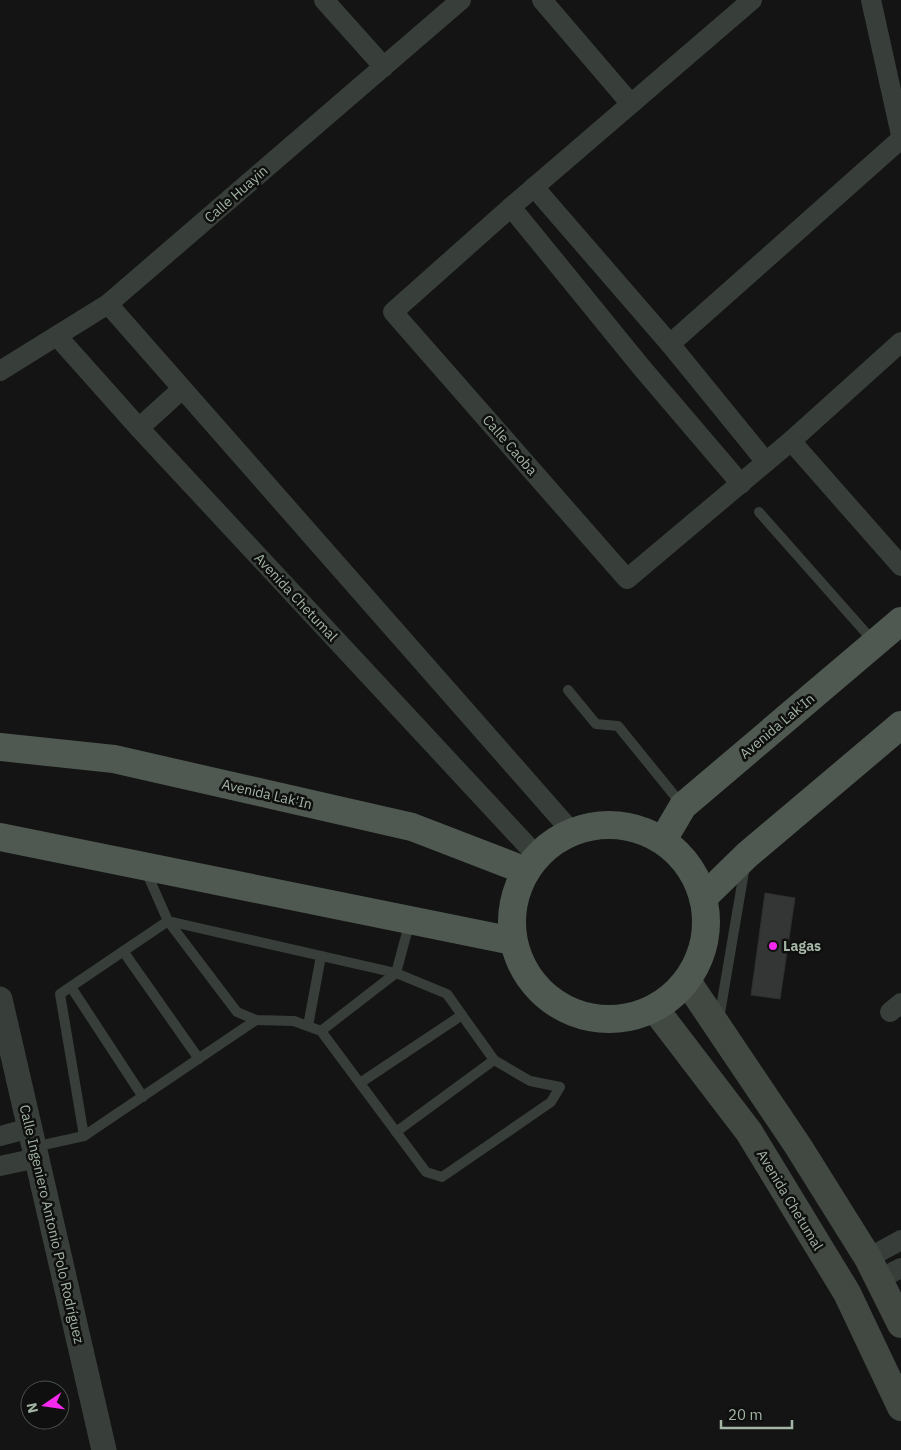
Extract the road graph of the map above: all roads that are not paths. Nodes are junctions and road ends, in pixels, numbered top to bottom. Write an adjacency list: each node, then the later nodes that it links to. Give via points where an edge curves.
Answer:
1 (324, 0): 6 (street)
2 (461, 0): 6 (street, Calle Huayin)
3 (542, 0): 7 (street)
4 (752, 0): 7 (street)
5 (871, 0): 8 (street)
6 (384, 67): 11 (street, Calle Huayin)
7 (631, 104): 9 (street)
8 (901, 137): 14 (street)
9 (534, 187): 10 (street); 14 (street)
10 (510, 207): 20 (street); 20 (street, Calle Caoba, via 392,312 627,579)
11 (108, 304): 12 (street, Calle Huayin); 16 (street)
12 (57, 336): 15 (street, Calle Huayin); 17 (street, Avenida Chetumal)
13 (901, 342): 18 (street)
14 (670, 344): 19 (street)
15 (0, 371)
16 (182, 389): 17 (street); 29 (street)
17 (139, 428): 33 (street, Avenida Chetumal)
18 (791, 441): 19 (street); 22 (street)
19 (766, 462): 20 (street)
20 (741, 484)
21 (758, 512): 24 (lane)
22 (901, 566)
23 (901, 620): 24 (main road, Avenida Lak'In)
24 (874, 643): 28 (main road, Avenida Lak'In)
25 (568, 690): 28 (lane, via 596,724 618,726)
26 (901, 725): 32 (main road)
27 (0, 747): 33 (main road, Avenida Lak'In, via 114,760 412,827)
28 (682, 806): 31 (main road, Avenida Lak'In)
29 (572, 832): 31 (main road, via 610,825 634,828); 33 (main road)
30 (0, 837): 34 (main road)
31 (663, 840): 35 (main road, via 688,865)
32 (747, 855): 35 (main road); 49 (lane)
33 (532, 863): 38 (main road, via 513,904)
34 (144, 867): 36 (main road); 37 (lane)
35 (703, 898): 42 (main road, via 707,927 701,955)
36 (410, 920): 38 (main road); 41 (lane)
37 (168, 921): 39 (lane); 40 (lane); 47 (lane, via 237,1012)
38 (514, 941): 45 (main road, via 524,969 542,993 568,1010 596,1019 627,1019)
39 (123, 951): 43 (lane); 51 (lane)
40 (321, 956): 41 (lane); 48 (lane)
41 (396, 973): 46 (lane, via 447,994); 50 (lane)
42 (687, 981): 45 (main road, via 673,997); 49 (main road)
43 (71, 986): 54 (lane); 57 (lane, via 60,994)
44 (0, 999): 58 (street, Calle Ingeniero Antonio Polo Rodríguez)
45 (655, 1009): 63 (main road, Avenida Chetumal, via 749,1132 847,1293)
46 (462, 1015): 52 (lane); 53 (lane)
47 (256, 1020): 48 (lane, via 294,1021); 51 (lane)
48 (308, 1026): 50 (lane)
49 (717, 1027): 61 (main road)
50 (321, 1031): 53 (lane)
51 (199, 1059): 54 (lane)
52 (494, 1060): 55 (lane); 55 (lane, via 530,1081 560,1087 551,1102 442,1177 426,1172)
53 (360, 1083): 55 (lane)
54 (143, 1097): 57 (lane)
55 (396, 1132)
56 (0, 1136): 58 (street)
57 (84, 1136): 58 (lane)
58 (33, 1144): 59 (street); 64 (street, Calle Ingeniero Antonio Polo Rodríguez)
59 (0, 1166)
60 (901, 1240): 61 (street)
61 (883, 1268): 62 (main road)
62 (901, 1324)
63 (901, 1406)
64 (104, 1450)

